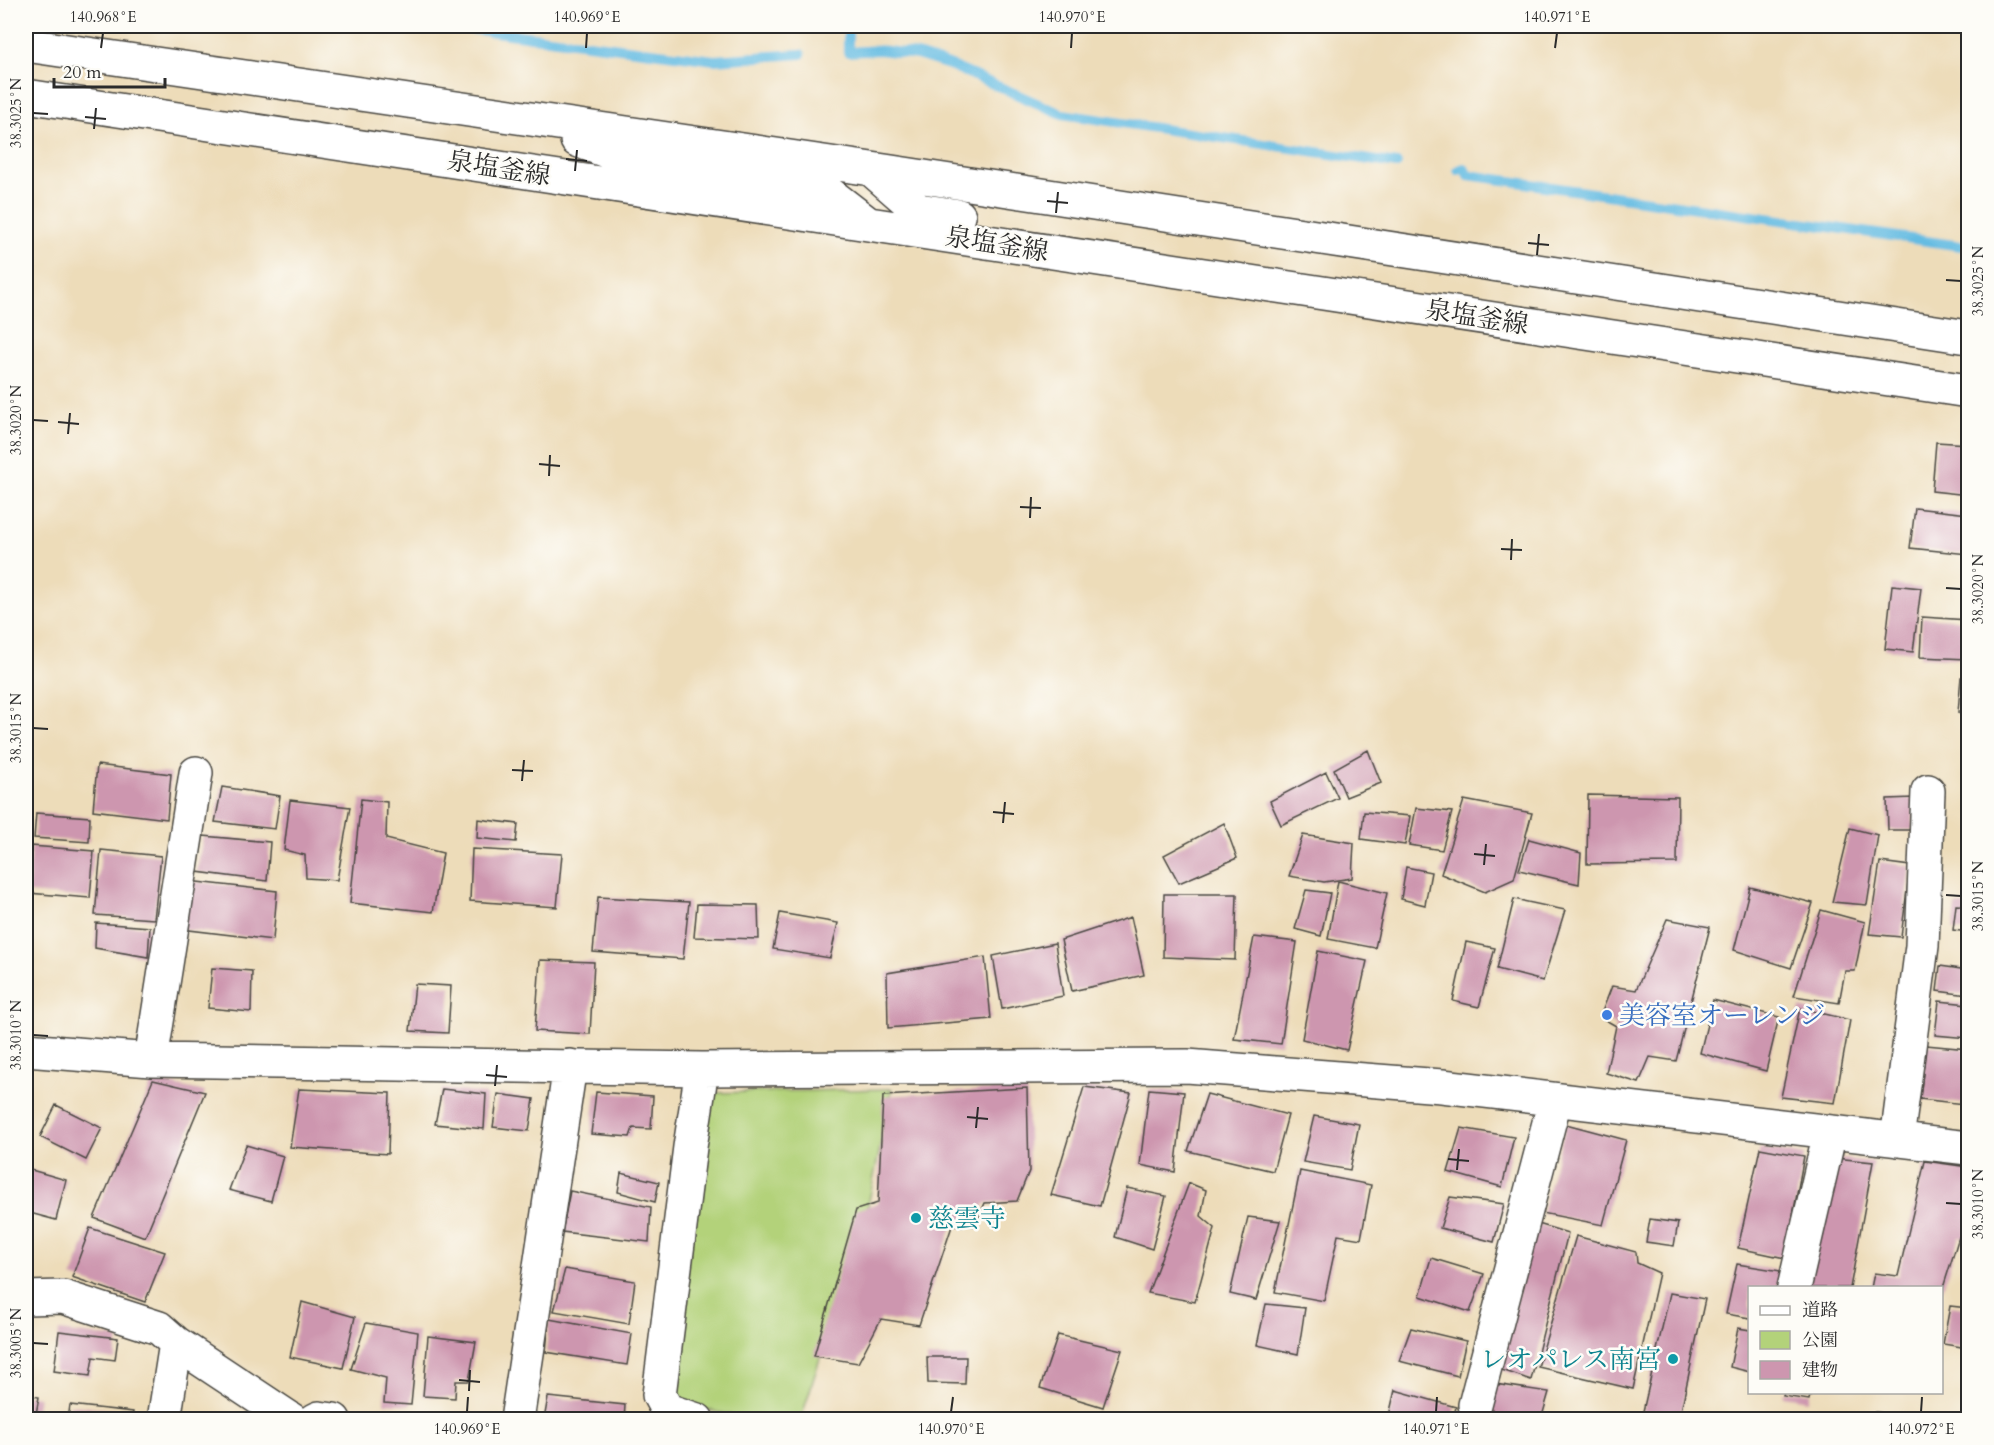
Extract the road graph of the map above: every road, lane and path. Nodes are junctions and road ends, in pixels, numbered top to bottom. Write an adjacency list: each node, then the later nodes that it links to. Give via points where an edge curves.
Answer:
1 (26, 45): 3 (main road, 泉塩釜線)
2 (26, 96): 5 (main road, 泉塩釜線)
3 (514, 117): 4 (main road, 泉塩釜線); 5 (main road, via 635,162 826,191)
4 (871, 169): 6 (main road, via 918,210 1119,243); 7 (main road, 泉塩釜線)
5 (868, 224): 6 (main road, 泉塩釜線)
6 (1238, 280): 8 (main road, 泉塩釜線)
7 (1968, 337)
8 (1968, 391)
9 (195, 773): 12 (main road)
10 (1928, 791): 17 (main road, via 1922,946)
11 (26, 1050): 12 (main road)
12 (152, 1060): 13 (main road)
13 (570, 1066): 14 (main road); 27 (main road)
14 (702, 1069): 15 (main road, via 1187,1066 1442,1086); 28 (main road, via 659,1395 667,1410)
15 (1555, 1100): 16 (main road); 22 (main road)
16 (1830, 1132): 17 (main road); 19 (main road)
17 (1897, 1140): 18 (main road)
18 (1968, 1148)
19 (1794, 1286)
20 (26, 1298): 21 (main road, via 63,1297 159,1328)
21 (176, 1343): 23 (main road); 24 (main road)
22 (1475, 1405)
23 (164, 1419)
24 (292, 1419)
25 (315, 1419): 26 (main road)
26 (334, 1419)
27 (517, 1419)
28 (697, 1419)

